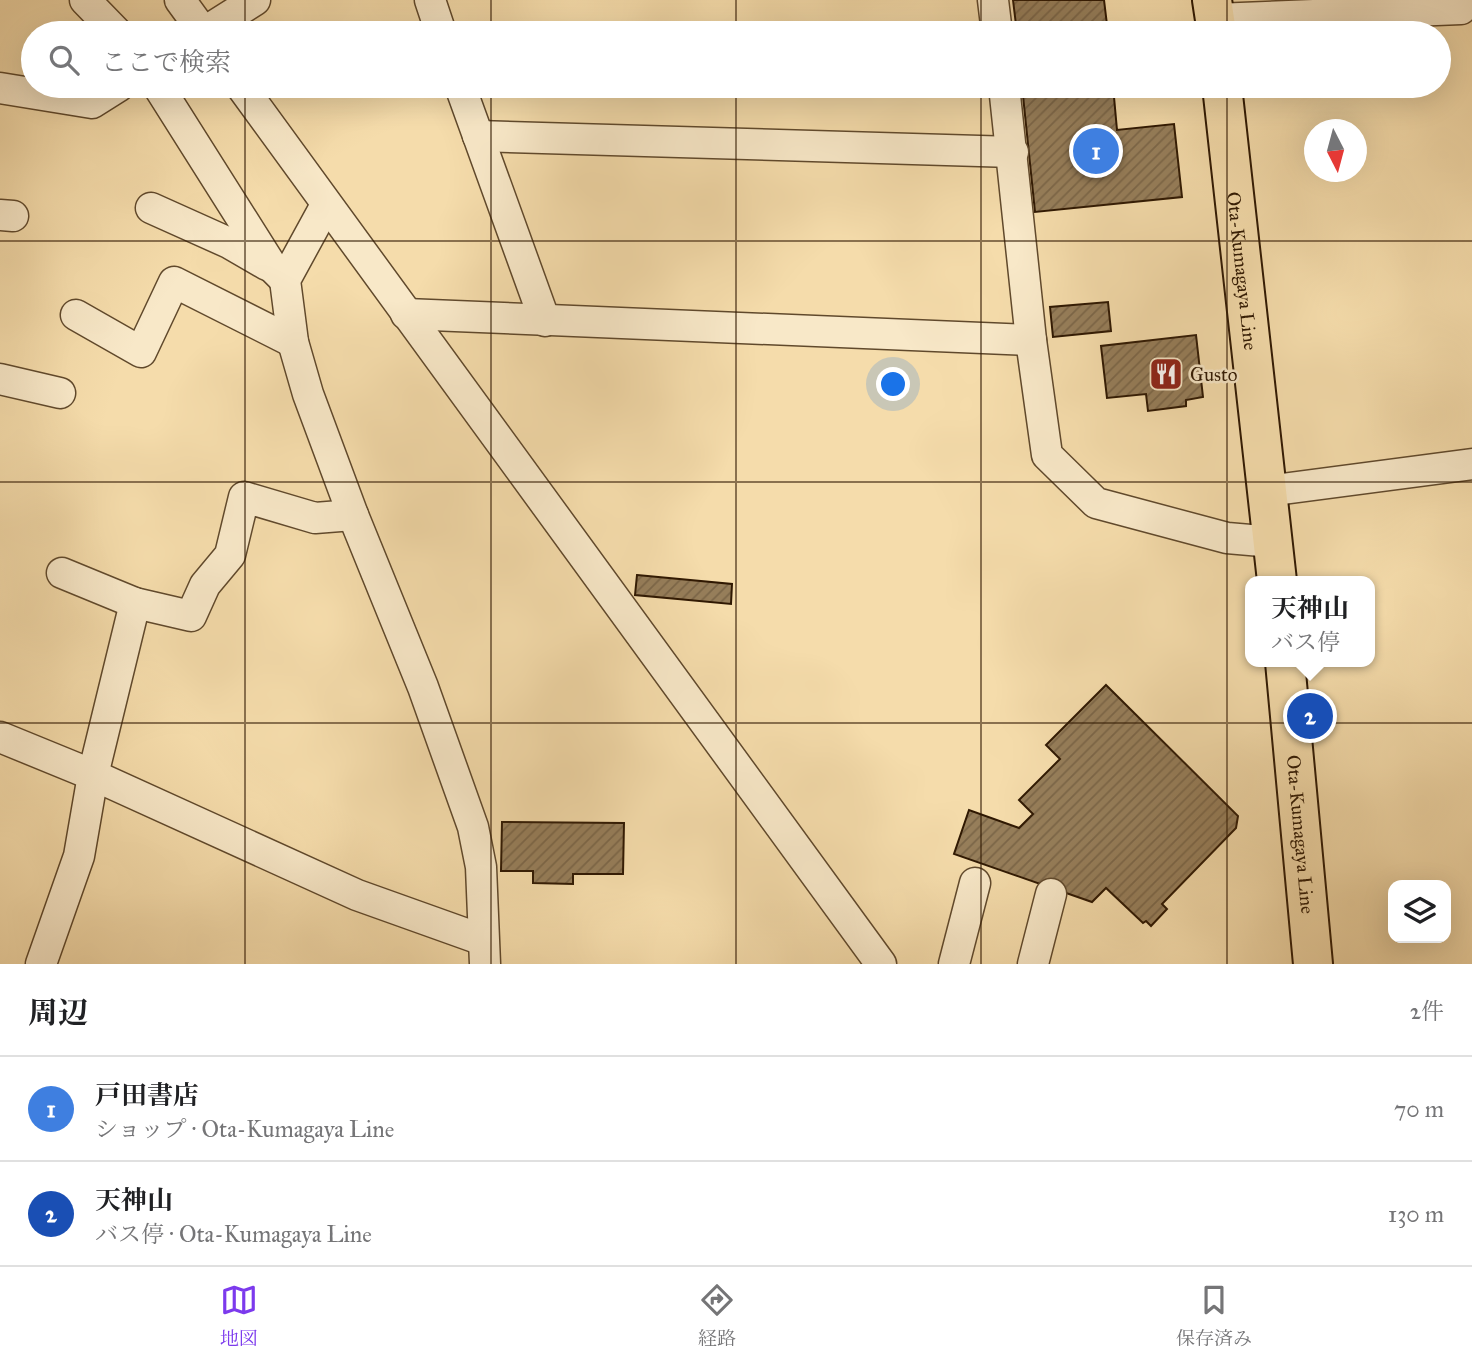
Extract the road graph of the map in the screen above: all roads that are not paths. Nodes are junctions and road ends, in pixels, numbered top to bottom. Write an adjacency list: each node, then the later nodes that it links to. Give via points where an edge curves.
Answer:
1 (85, 0): 8 (street)
2 (180, 0): 9 (street)
3 (254, 0): 10 (street)
4 (430, 0): 11 (street)
5 (993, 0): 12 (street)
6 (1461, 9): 7 (street)
7 (1214, 17)
8 (105, 21)
9 (195, 21)
10 (222, 21)
11 (437, 21)
12 (996, 21)
13 (0, 88): 14 (street)
14 (21, 91)
15 (61, 98): 16 (street, via 92,103)
16 (100, 98)
17 (166, 98): 26 (street)
18 (250, 98): 24 (street)
19 (464, 98): 22 (street)
20 (1006, 98): 23 (street)
21 (1223, 98): 35 (main road, Ota-Kumagaya Line)
22 (478, 136): 23 (street); 29 (street)
23 (1013, 152): 30 (street)
24 (326, 205): 26 (street); 27 (street)
25 (151, 208): 26 (street, via 229,243)
26 (279, 274): 31 (street)
27 (406, 314): 29 (street); 48 (street)
28 (76, 315): 31 (street, via 141,352 174,282)
29 (545, 321): 30 (street)
30 (1031, 340): 37 (street, via 1046,455 1096,503 1227,538)
31 (293, 342): 36 (street)
32 (0, 379): 33 (street)
33 (60, 393)
34 (1472, 464): 35 (street)
35 (1267, 491): 37 (main road, Ota-Kumagaya Line)
36 (353, 515): 40 (street, via 315,518 244,497 230,555 205,584 191,616); 46 (street, via 423,687 473,827 481,867)
37 (1273, 542): 39 (main road, Ota-Kumagaya Line)
38 (62, 573): 40 (street)
39 (1276, 576)
40 (135, 603): 43 (street)
41 (1285, 667): 51 (main road, Ota-Kumagaya Line)
42 (0, 737): 43 (street)
43 (93, 775): 46 (street); 47 (street, via 79,856)
44 (975, 883): 49 (street)
45 (1051, 894): 50 (street)
46 (484, 952)
47 (41, 964)
48 (881, 964)
49 (954, 964)
50 (1033, 964)
51 (1314, 964)

